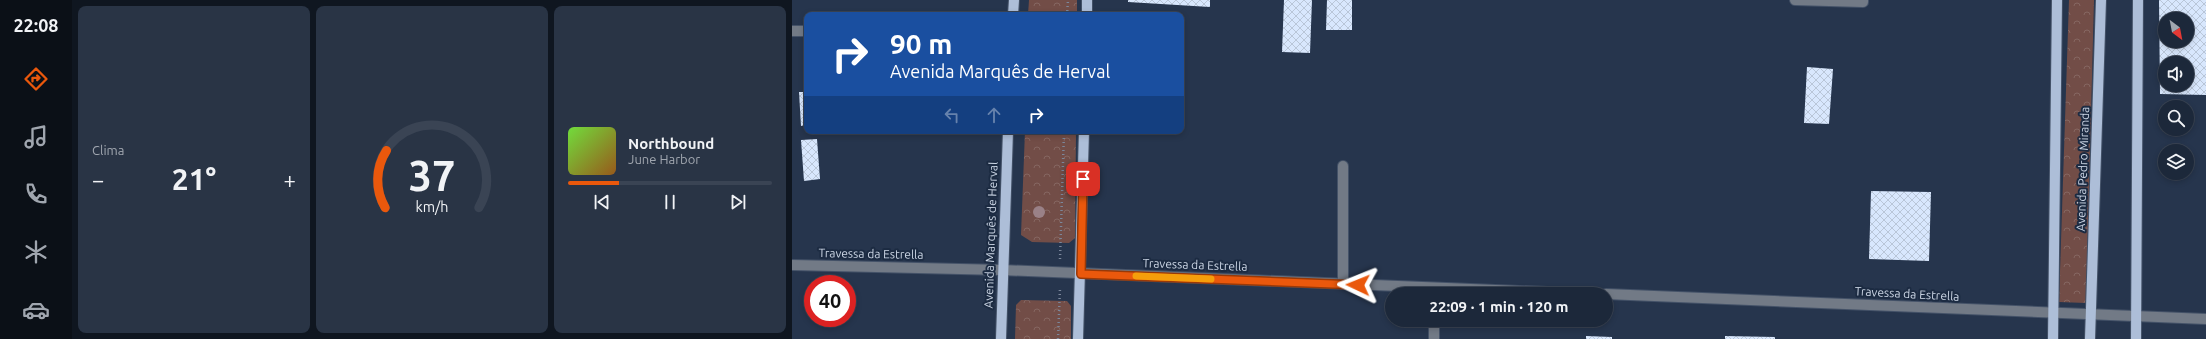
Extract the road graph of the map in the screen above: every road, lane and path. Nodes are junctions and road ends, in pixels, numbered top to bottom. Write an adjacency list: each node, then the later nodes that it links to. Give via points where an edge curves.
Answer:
1 (1014, 0): 9 (main road)
2 (1068, 0): 10 (path)
3 (1087, 0): 11 (main road)
4 (1795, 0): 5 (street)
5 (1863, 0)
6 (2057, 0): 25 (main road)
7 (2100, 0): 26 (main road, Avenida Pedro Miranda)
8 (2138, 0): 27 (main road)
9 (1013, 12)
10 (1067, 12)
11 (1087, 12)
12 (792, 31): 13 (street)
13 (804, 31)
14 (1008, 134): 19 (main road, Avenida Marquês de Herval)
15 (1064, 134): 20 (path)
16 (1084, 134): 21 (main road)
17 (1343, 166): 22 (street)
18 (792, 266): 19 (street, Travessa da Estrella)
19 (1002, 270): 20 (street, Travessa da Estrella); 30 (main road, Avenida Marquês de Herval)
20 (1060, 273): 21 (street, Travessa da Estrella); 31 (path)
21 (1081, 274): 22 (street, Travessa da Estrella); 32 (main road)
22 (1343, 284): 23 (street, Travessa da Estrella)
23 (1385, 287)
24 (1613, 294): 25 (street, Travessa da Estrella)
25 (2053, 313): 26 (street, Travessa da Estrella); 34 (main road)
26 (2091, 315): 27 (street, Travessa da Estrella); 35 (main road, Avenida Pedro Miranda)
27 (2138, 315): 28 (street, Travessa da Estrella); 36 (main road)
28 (2206, 319)
29 (1434, 327): 33 (street)
30 (1001, 339)
31 (1058, 339)
32 (1078, 339)
33 (1434, 339)
34 (2053, 339)
35 (2090, 339)
36 (2136, 339)

